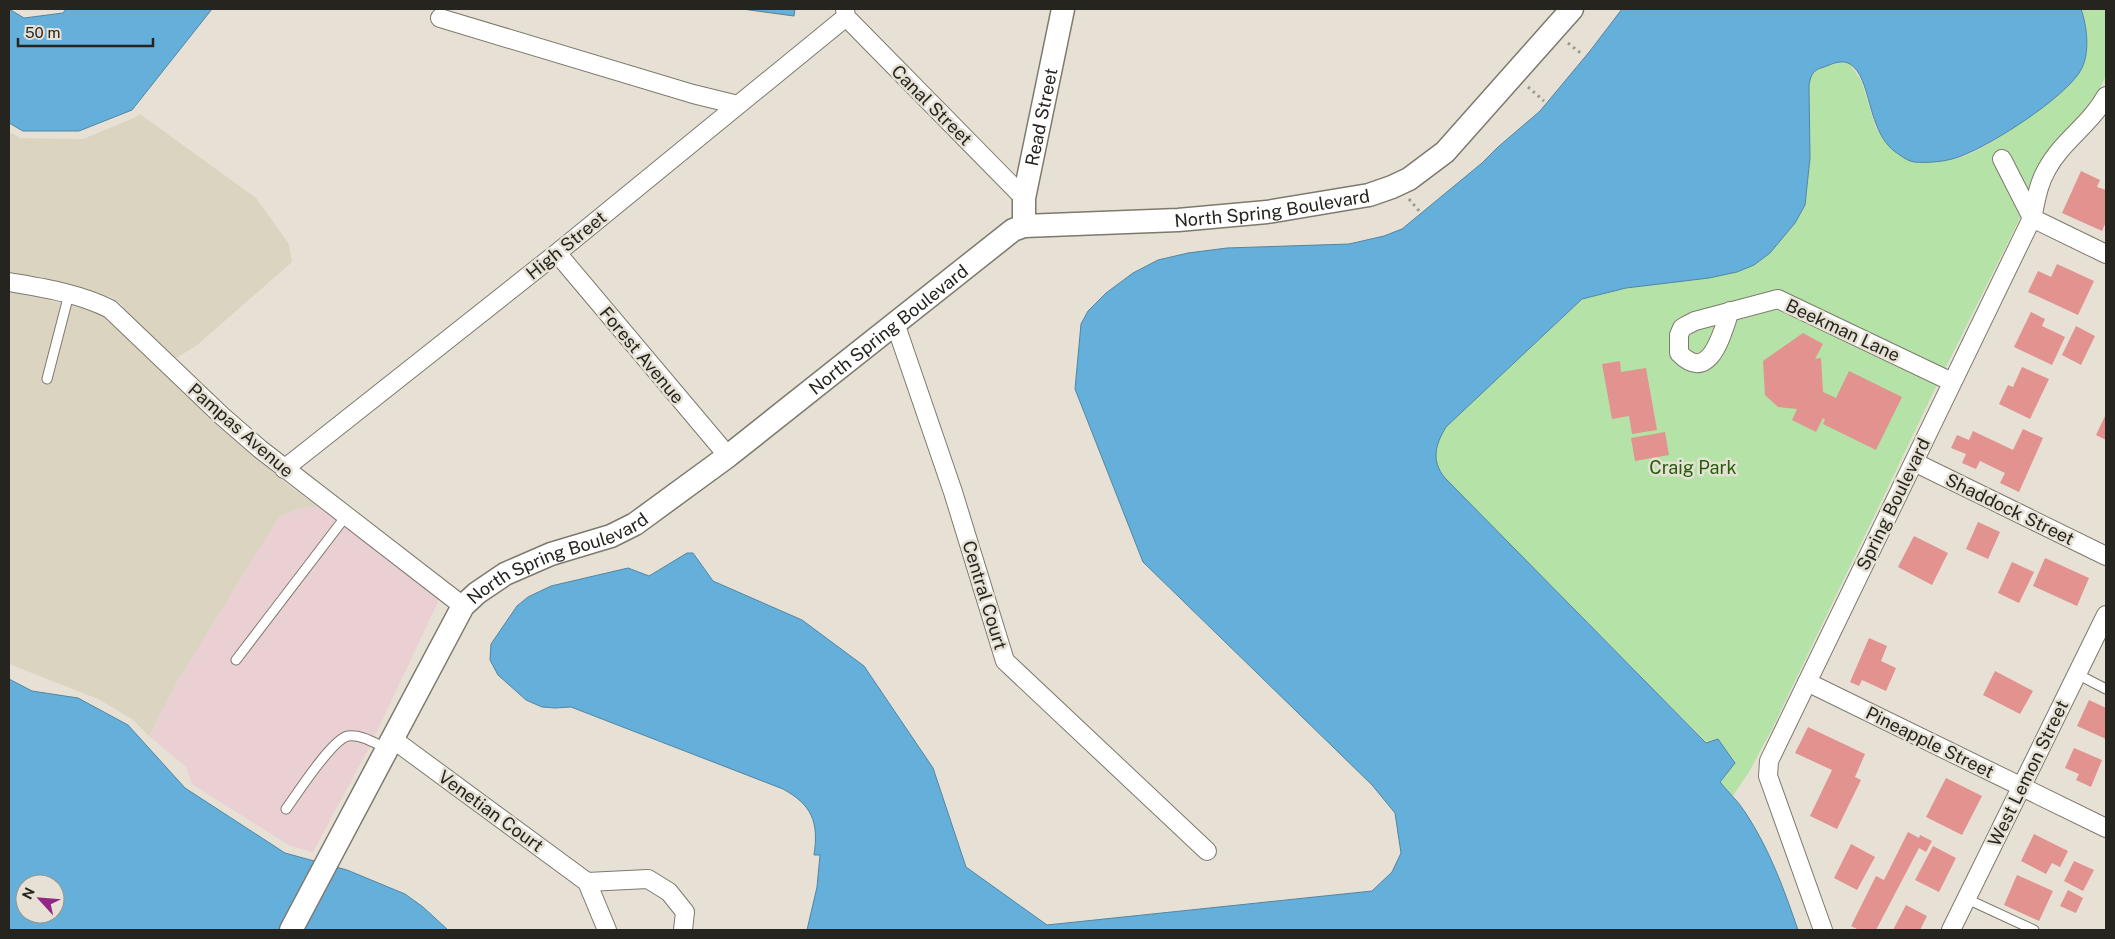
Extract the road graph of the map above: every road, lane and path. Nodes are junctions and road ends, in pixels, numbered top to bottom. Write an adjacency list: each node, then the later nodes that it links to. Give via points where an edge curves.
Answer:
1 (1063, 9): 8 (street, Read Street)
2 (1572, 9): 10 (street, North Spring Boulevard, via 1445,152 1409,179 1392,187 1267,212 1178,220)
3 (845, 13): 6 (street, High Street); 8 (street, Canal Street)
4 (440, 18): 6 (street)
5 (2106, 96): 9 (street, Spring Boulevard, via 2098,110 2047,167)
6 (738, 105): 11 (street, High Street)
7 (2002, 159): 9 (street)
8 (1024, 198): 10 (street, Read Street)
9 (2032, 218): 12 (street); 18 (street, Spring Boulevard)
10 (1024, 226): 16 (street, North Spring Boulevard, via 1013,230)
11 (557, 253): 19 (street, Forest Avenue); 21 (street, High Street)
12 (2106, 254)
13 (9, 282): 14 (street, Pampas Avenue)
14 (69, 294): 17 (lane); 21 (street, Pampas Avenue, via 110,309 222,416)
15 (1730, 311): 18 (street, Beekman Lane, via 1778,299)
16 (894, 323): 19 (street, North Spring Boulevard); 34 (street, Central Court, via 953,492 1005,661)
17 (47, 379)
18 (1952, 382): 20 (street, Spring Boulevard)
19 (728, 456): 24 (street, North Spring Boulevard, via 635,524 611,536 551,554 505,574)
20 (1914, 462): 23 (street, Shaddock Street); 28 (street, Spring Boulevard)
21 (284, 469): 22 (street, Pampas Avenue)
22 (346, 516): 24 (street, Pampas Avenue); 26 (lane)
23 (2106, 556)
24 (463, 606): 30 (street, North Spring Boulevard)
25 (2106, 616): 27 (street, West Lemon Street)
26 (236, 660)
27 (2077, 674): 29 (lane); 31 (street, West Lemon Street)
28 (1807, 682): 31 (street, Pineapple Street); 40 (street, Spring Boulevard, via 1769,761 1768,776)
29 (2106, 689)
30 (391, 745): 32 (lane, via 348,736 334,744); 35 (street, Venetian Court); 37 (street, North Spring Boulevard)
31 (2021, 787): 33 (street, Pineapple Street); 36 (street, West Lemon Street)
32 (286, 808)
33 (2106, 828)
34 (1207, 851)
35 (588, 882): 38 (street); 39 (street, via 648,879 669,892 685,912)
36 (1967, 899): 41 (street, West Lemon Street); 42 (lane)
37 (291, 930)
38 (606, 930)
39 (683, 930)
40 (1823, 930)
41 (1951, 930)
42 (2034, 930)

